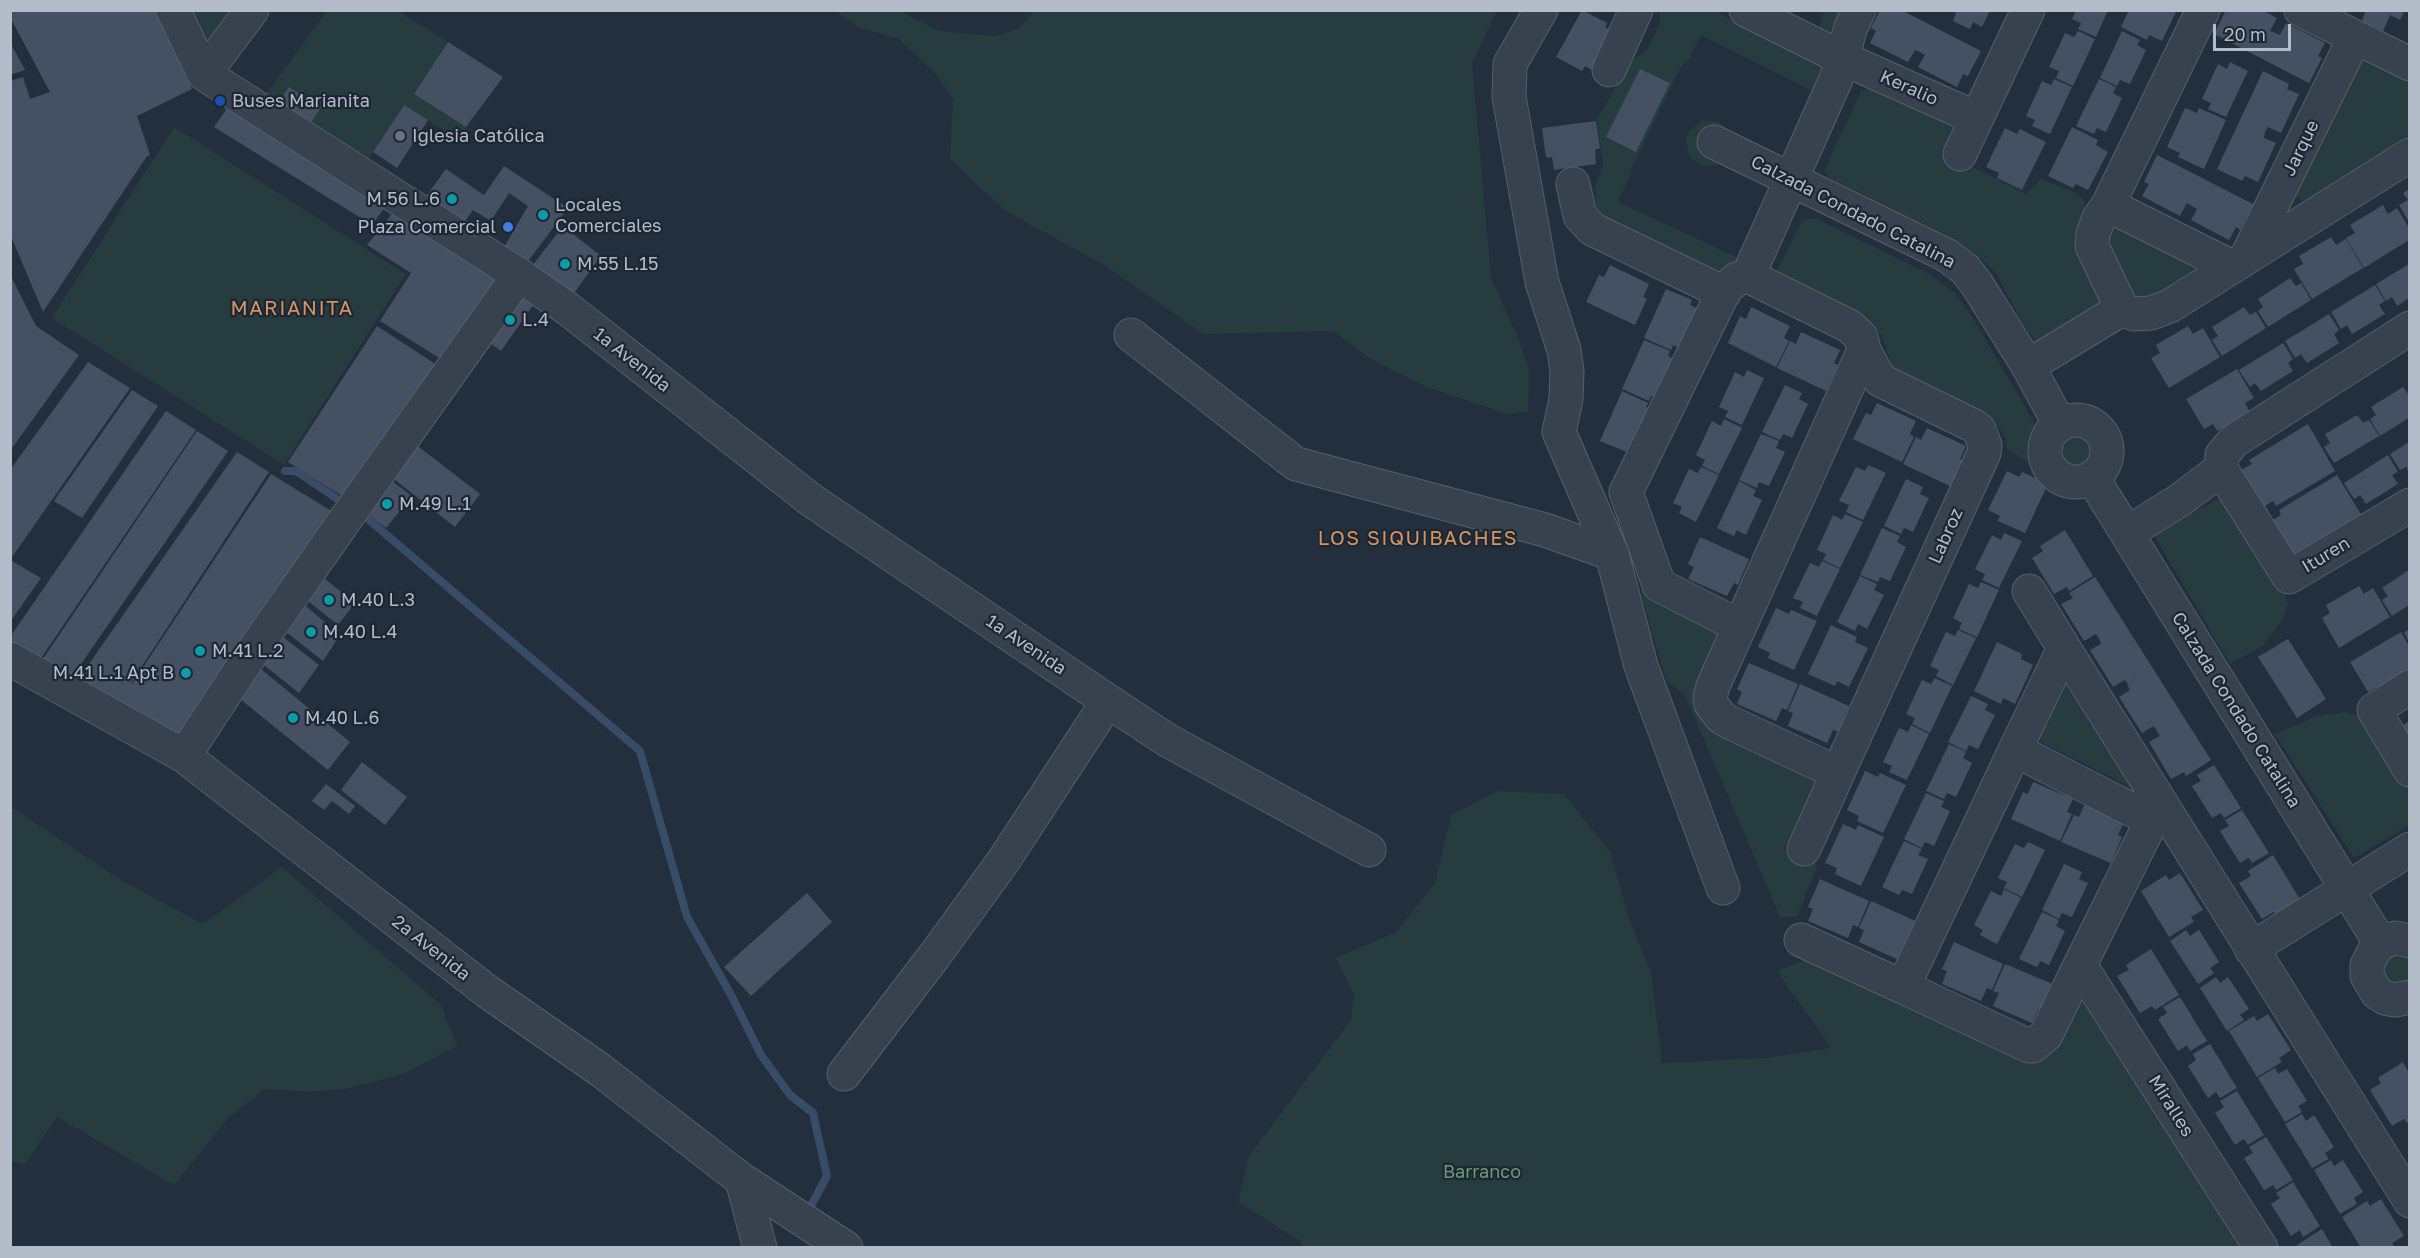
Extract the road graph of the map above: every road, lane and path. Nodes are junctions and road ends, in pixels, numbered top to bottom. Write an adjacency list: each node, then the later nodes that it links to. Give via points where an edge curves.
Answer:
1 (174, 10): 15 (street)
2 (252, 10): 15 (street)
3 (1540, 10): 36 (street, via 1510,64 1509,97 1542,282 1564,350 1566,399 1559,432)
4 (1636, 10): 14 (street)
5 (1746, 10): 10 (street, Keralio)
6 (1859, 10): 12 (street)
7 (2028, 10): 16 (street)
8 (2203, 10): 22 (street)
9 (2301, 10): 11 (street)
10 (1804, 24): 12 (street, Keralio)
11 (2355, 37): 13 (street); 23 (street, Jarque)
12 (1842, 58): 16 (street, Keralio); 20 (street)
13 (2409, 64)
14 (1609, 70)
15 (204, 74): 24 (street, 1a Avenida)
16 (1976, 118): 18 (street)
17 (1726, 148): 20 (street, Calzada Condado Catalina)
18 (1960, 154)
19 (2409, 155): 23 (street)
20 (1792, 180): 25 (street); 30 (street, Calzada Condado Catalina, via 1946,255 1965,269)
21 (1573, 184): 25 (street, Labroz, via 1580,216 1592,229)
22 (2108, 205): 23 (street); 26 (street, via 2098,218 2092,246)
23 (2239, 263): 26 (street, via 2170,306 2142,314)
24 (519, 275): 42 (street, 1a Avenida, via 811,500); 44 (street, via 249,657)
25 (1736, 284): 29 (street, Labroz, via 1849,326 1861,337); 38 (street, via 1626,492 1659,585)
26 (2122, 309): 30 (street)
27 (2409, 328): 32 (street, via 2234,441 2222,455)
28 (1131, 335): 36 (street, via 1296,464 1545,530)
29 (1864, 350): 38 (street); 46 (street, Labroz, via 1880,380 1974,426 1985,445)
30 (2028, 366): 31 (street, Calzada Condado Catalina)
31 (2060, 424): 33 (street, via 2045,449 2050,467 2064,479); 33 (street, via 2088,422 2103,435 2105,463)
32 (2221, 470): 34 (street, Ituren, via 2289,577); 35 (street)
33 (2092, 477): 35 (street, Calzada Condado Catalina)
34 (2409, 505)
35 (2127, 533): 52 (street, Calzada Condado Catalina)
36 (1612, 554): 51 (street, via 1641,666)
37 (2029, 591): 39 (street)
38 (1739, 626): 46 (street, via 1713,686 1710,697 1714,710 1729,722)
39 (2064, 648): 43 (street); 47 (street)
40 (10, 659): 44 (street, 2a Avenida)
41 (2409, 687): 45 (street, via 2374,710)
42 (1108, 701): 50 (street, 1a Avenida, via 1167,740); 59 (street, via 1004,860)
43 (2015, 750): 47 (street); 57 (street)
44 (184, 756): 60 (street, 2a Avenida, via 478,985 606,1075)
45 (2409, 770)
46 (1838, 773): 48 (street, Labroz)
47 (2156, 812): 55 (street); 56 (street)
48 (1804, 849)
49 (2409, 849): 52 (street)
50 (1369, 850)
51 (1723, 888)
52 (2347, 889): 54 (street, Calzada Condado Catalina); 55 (street)
53 (1801, 940): 57 (street)
54 (2395, 943): 58 (street, via 2370,955 2367,976 2371,986 2385,998)
55 (2251, 949): 61 (street)
56 (2080, 965): 57 (street, via 2046,1035 2033,1046); 64 (street, Miralles)
57 (1904, 987)
58 (2409, 997)
59 (844, 1074)
60 (742, 1180): 62 (street); 63 (street, 2a Avenida)
61 (2409, 1201)
62 (760, 1248)
63 (846, 1248)
64 (2261, 1248)

